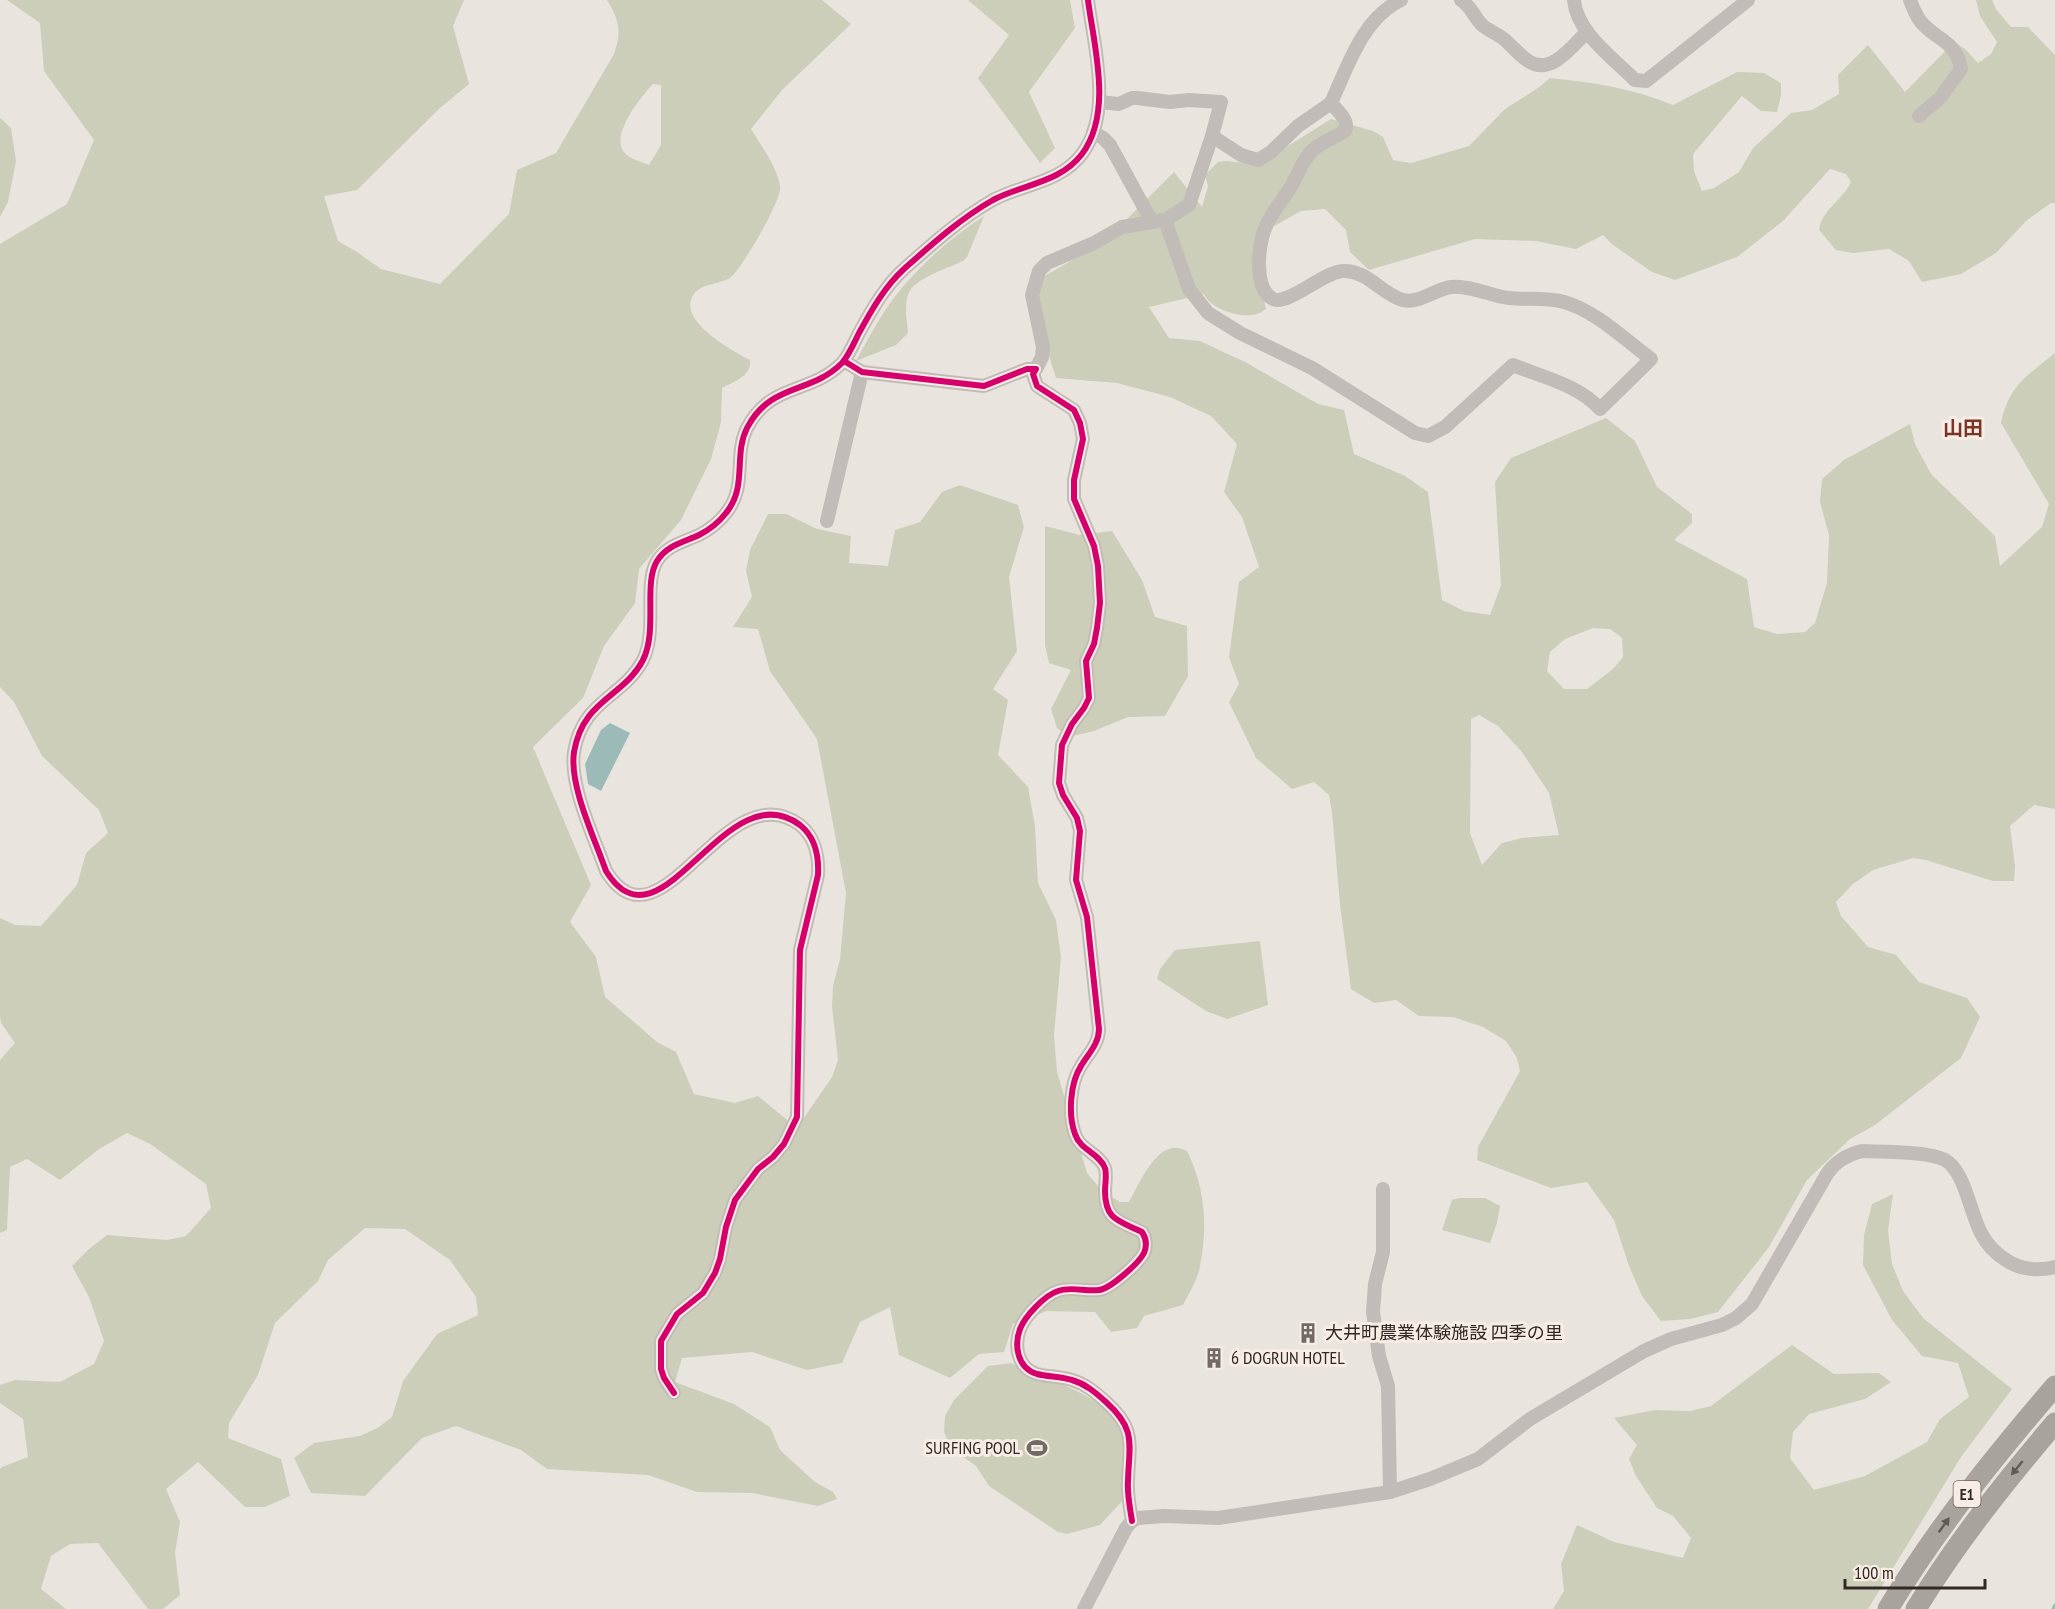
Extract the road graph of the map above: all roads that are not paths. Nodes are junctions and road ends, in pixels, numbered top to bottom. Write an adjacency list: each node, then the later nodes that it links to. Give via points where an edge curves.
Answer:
1 (1089, 0): 8 (street)
2 (1401, 0): 9 (street, via 1380,13 1366,29)
3 (1461, 0): 7 (street, via 1485,27 1536,64 1556,61)
4 (1574, 0): 7 (street, via 1574,8)
5 (1748, 0): 7 (street, via 1646,81 1635,80)
6 (1910, 0): 10 (street, via 1922,23 1953,47 1961,69 1940,99)
7 (1587, 32)
8 (1100, 102): 11 (street); 12 (street, via 1119,104 1132,98 1221,102)
9 (1331, 103): 12 (street, via 1258,160 1241,155); 13 (street, via 1347,126 1313,150 1264,229 1260,280 1264,292 1281,300 1334,272 1346,271 1411,301 1451,287 1509,298 1562,301 1585,310 1651,359 1600,409 1577,390 1513,365 1445,428 1428,436 1415,433 1312,368 1208,313 1189,289)
10 (1918, 116)
11 (1093, 132): 13 (street, via 1110,146); 14 (street, via 1082,154 1067,168 977,209 901,271 886,289)
12 (1212, 136): 13 (street, via 1189,205)
13 (1158, 221): 15 (street, via 1122,227 1047,263 1038,272 1032,295 1043,347)
14 (844, 361): 16 (street); 21 (street, via 815,382 778,394 756,413 742,440 739,486 727,512 700,534 675,544 658,560 651,573 648,648 635,672 588,716 573,759 576,784 606,871 622,888 637,894 658,891 738,824 763,815 783,817 800,826 813,841 819,864 800,950 797,1118 784,1144 758,1169 735,1200 720,1259 703,1293 677,1314 661,1341 661,1368)
15 (1036, 369): 16 (street, via 984,386); 24 (street, via 1033,374 1037,386 1074,410 1080,423 1083,439 1074,499 1098,566 1097,628 1086,661 1090,693 1068,731 1060,758 1060,788 1080,831 1076,880 1087,917 1100,1029 1076,1076 1072,1119 1079,1142 1104,1167 1109,1211 1117,1221 1142,1232 1146,1244 1140,1259 1106,1288 1058,1291 1048,1297 1024,1322 1016,1345 1028,1370 1080,1383 1119,1416 1128,1430 1131,1447 1128,1484)
16 (862, 372): 17 (street)
17 (827, 521)
18 (1383, 1189): 23 (street, via 1383,1252 1373,1312 1388,1386)
19 (2055, 1267): 23 (street, via 2023,1268 1990,1247 1957,1171 1945,1160 1934,1155 1862,1151 1851,1154 1827,1174 1752,1304 1736,1318 1644,1351 1530,1419 1478,1459)
20 (2055, 1386): 26 (highway, E1, one-way to 20, via 1966,1494)
21 (674, 1393)
22 (2055, 1424): 27 (highway, E1, one-way to 27, via 1981,1514)
23 (1390, 1492): 24 (street, via 1218,1518 1164,1516)
24 (1132, 1521): 25 (street)
25 (1084, 1609)
26 (1888, 1609)
27 (1916, 1609)

